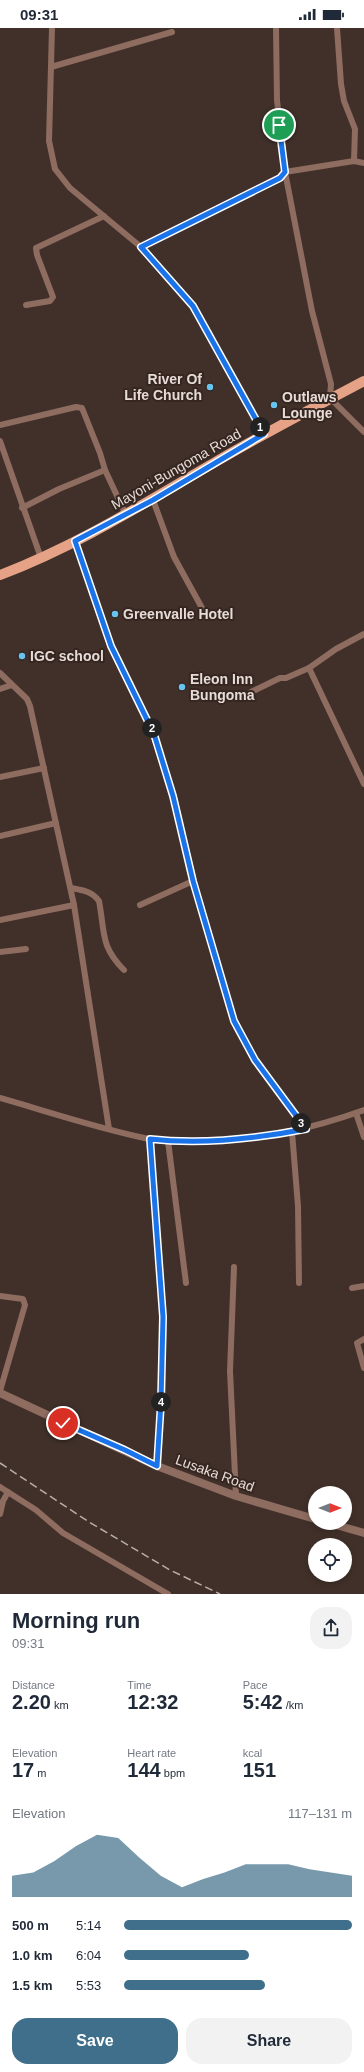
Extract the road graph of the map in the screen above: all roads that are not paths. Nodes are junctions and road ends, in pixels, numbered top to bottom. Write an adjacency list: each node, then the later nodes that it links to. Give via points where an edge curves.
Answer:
1 (52, 28): 5 (street)
2 (276, 28): 8 (street, via 277,100)
3 (337, 28): 6 (street, via 341,84 355,129)
4 (172, 32): 5 (street)
5 (51, 67): 9 (street, via 49,142 55,169 70,188)
6 (354, 161): 7 (street); 8 (street)
7 (364, 163)
8 (285, 172): 10 (street, via 280,178); 13 (street, via 312,311 331,384)
9 (104, 216): 10 (street); 11 (street, via 36,248 53,297 50,301)
10 (141, 247): 16 (street, via 193,306)
11 (26, 305)
12 (364, 381): 13 (main road, Mayoni-Bungoma Road)
13 (330, 398): 15 (street); 16 (main road, Mayoni-Bungoma Road)
14 (0, 424): 18 (street, via 79,407 84,412)
15 (364, 432)
16 (264, 434): 19 (main road, Mayoni-Bungoma Road)
17 (0, 441): 20 (street)
18 (105, 470): 20 (street, via 58,488); 21 (street)
19 (153, 500): 21 (main road, Mayoni-Bungoma Road); 25 (street, via 174,557)
20 (22, 508): 23 (street)
21 (126, 515): 22 (main road, Mayoni-Bungoma Road)
22 (75, 541): 23 (main road, Mayoni-Bungoma Road); 37 (street, via 111,646 154,734 173,796)
23 (41, 558): 24 (main road, Mayoni-Bungoma Road)
24 (0, 575)
25 (202, 608)
26 (364, 634): 27 (street)
27 (309, 668): 31 (street); 34 (street)
28 (0, 673): 29 (street)
29 (12, 685): 30 (street); 32 (street, via 29,702)
30 (0, 689)
31 (251, 692)
32 (44, 768): 33 (street); 35 (street)
33 (0, 777)
34 (364, 784)
35 (56, 823): 36 (street); 38 (street)
36 (0, 836)
37 (193, 881): 40 (street); 49 (street, via 234,1021 255,1060)
38 (71, 888): 39 (street); 44 (street, via 86,891 96,897 104,939 113,958)
39 (74, 905): 41 (street); 48 (street)
40 (140, 905)
41 (0, 920)
42 (26, 949): 43 (street)
43 (0, 952)
44 (124, 970)
45 (0, 1098): 48 (street)
46 (364, 1110): 47 (street)
47 (356, 1113): 49 (street); 51 (street)
48 (109, 1129): 52 (street)
49 (306, 1129): 50 (street)
50 (292, 1132): 53 (street, via 233,1140); 56 (street, via 298,1206)
51 (364, 1137)
52 (150, 1139): 53 (street); 63 (street, via 163,1317)
53 (168, 1141): 55 (street)
54 (234, 1267): 66 (street, via 230,1371)
55 (186, 1283)
56 (299, 1283)
57 (364, 1286): 58 (street)
58 (352, 1288)
59 (0, 1296): 62 (street, via 19,1297 23,1299 25,1307)
60 (364, 1339): 61 (street, via 358,1341 357,1346)
61 (364, 1368)
62 (0, 1392): 63 (street, Lusaka Road)
63 (157, 1466): 66 (street, Lusaka Road)
64 (0, 1487): 65 (street)
65 (8, 1492): 67 (street); 71 (street, via 45,1517 63,1533)
66 (236, 1496): 68 (street, Lusaka Road)
67 (0, 1514)
68 (308, 1517)
69 (352, 1530): 70 (street)
70 (364, 1533)
71 (168, 1594)

